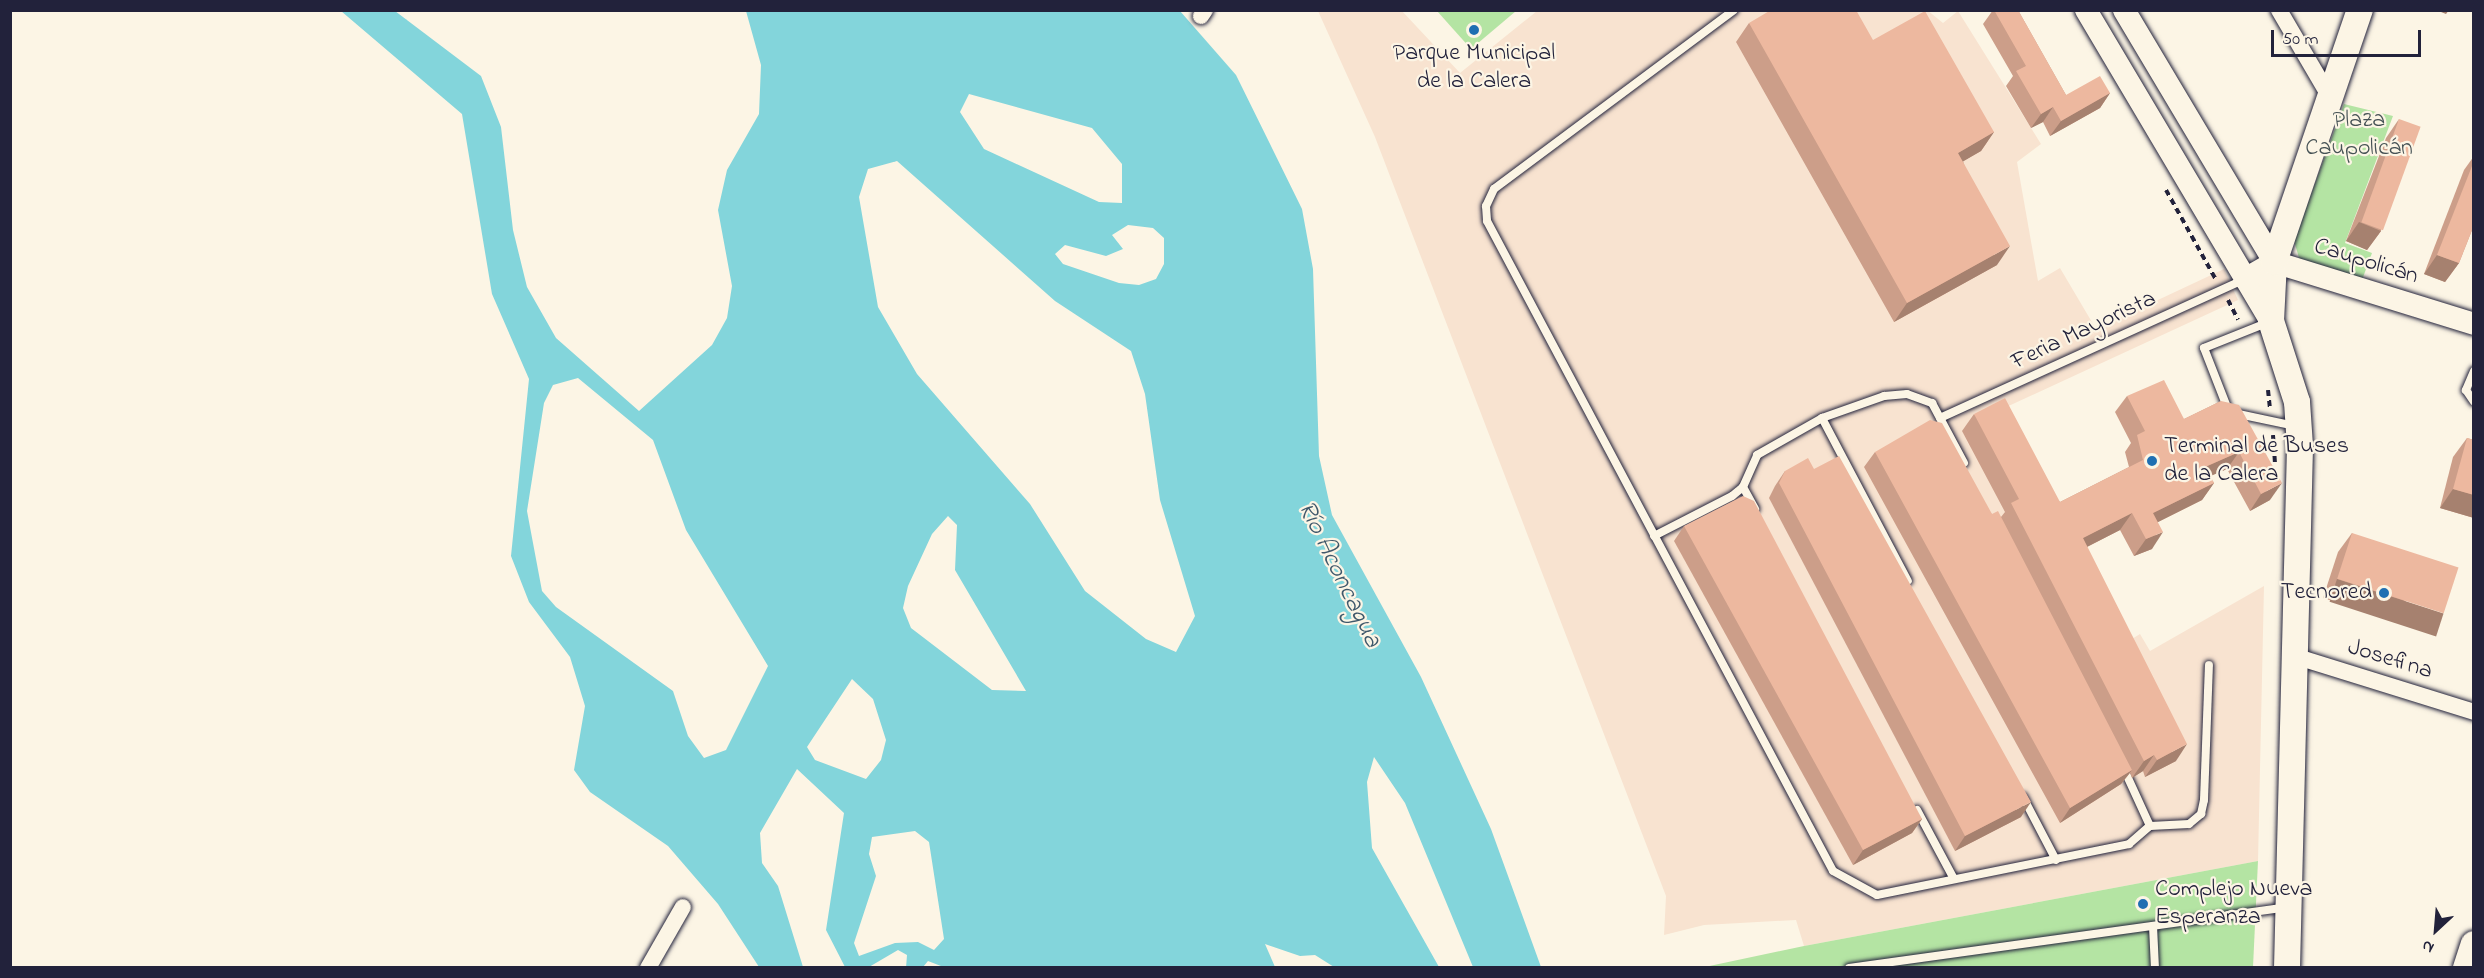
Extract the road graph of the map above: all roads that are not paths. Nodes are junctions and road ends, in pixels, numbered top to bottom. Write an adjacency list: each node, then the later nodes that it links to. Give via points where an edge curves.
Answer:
1 (1734, 10): 19 (lane, via 1494,189 1486,206 1486,221)
2 (2086, 10): 8 (main road)
3 (2124, 10): 7 (main road)
4 (2279, 10): 6 (street)
5 (2360, 10): 6 (main road)
6 (2328, 94): 7 (main road)
7 (2274, 262): 8 (main road); 9 (main road); 10 (main road, Caupolicán)
8 (2245, 279): 9 (main road); 14 (lane, Feria Mayorista)
9 (2271, 321): 15 (main road, via 2296,402); 15 (lane, via 2204,348 2229,412)
10 (2474, 324)
11 (2474, 371): 12 (lane, via 2466,390)
12 (2474, 402)
13 (1822, 418): 14 (lane, via 1884,396 1907,394 1932,403); 17 (lane, via 1756,455); 20 (lane)
14 (1940, 418): 16 (lane)
15 (2298, 427): 21 (main road, via 2301,520)
16 (1968, 470)
17 (1743, 487): 18 (lane); 19 (lane)
18 (1760, 518)
19 (1654, 536): 29 (lane, via 1833,871 1877,895)
20 (1911, 586)
21 (2291, 655): 23 (street, Josefina); 31 (main road)
22 (2209, 665): 27 (lane, via 2201,814 2188,824)
23 (2474, 711)
24 (2115, 753): 27 (lane)
25 (2017, 786): 28 (lane)
26 (1910, 796): 29 (lane)
27 (2150, 826): 28 (lane, via 2129,844)
28 (2056, 860): 29 (lane)
29 (1954, 879)
30 (683, 907): 34 (street)
31 (2287, 907): 32 (lane); 37 (main road)
32 (2152, 926): 35 (lane); 36 (lane)
33 (2474, 944): 38 (main road)
34 (648, 968)
35 (1849, 968)
36 (2155, 968)
37 (2286, 968)
38 (2466, 968)

